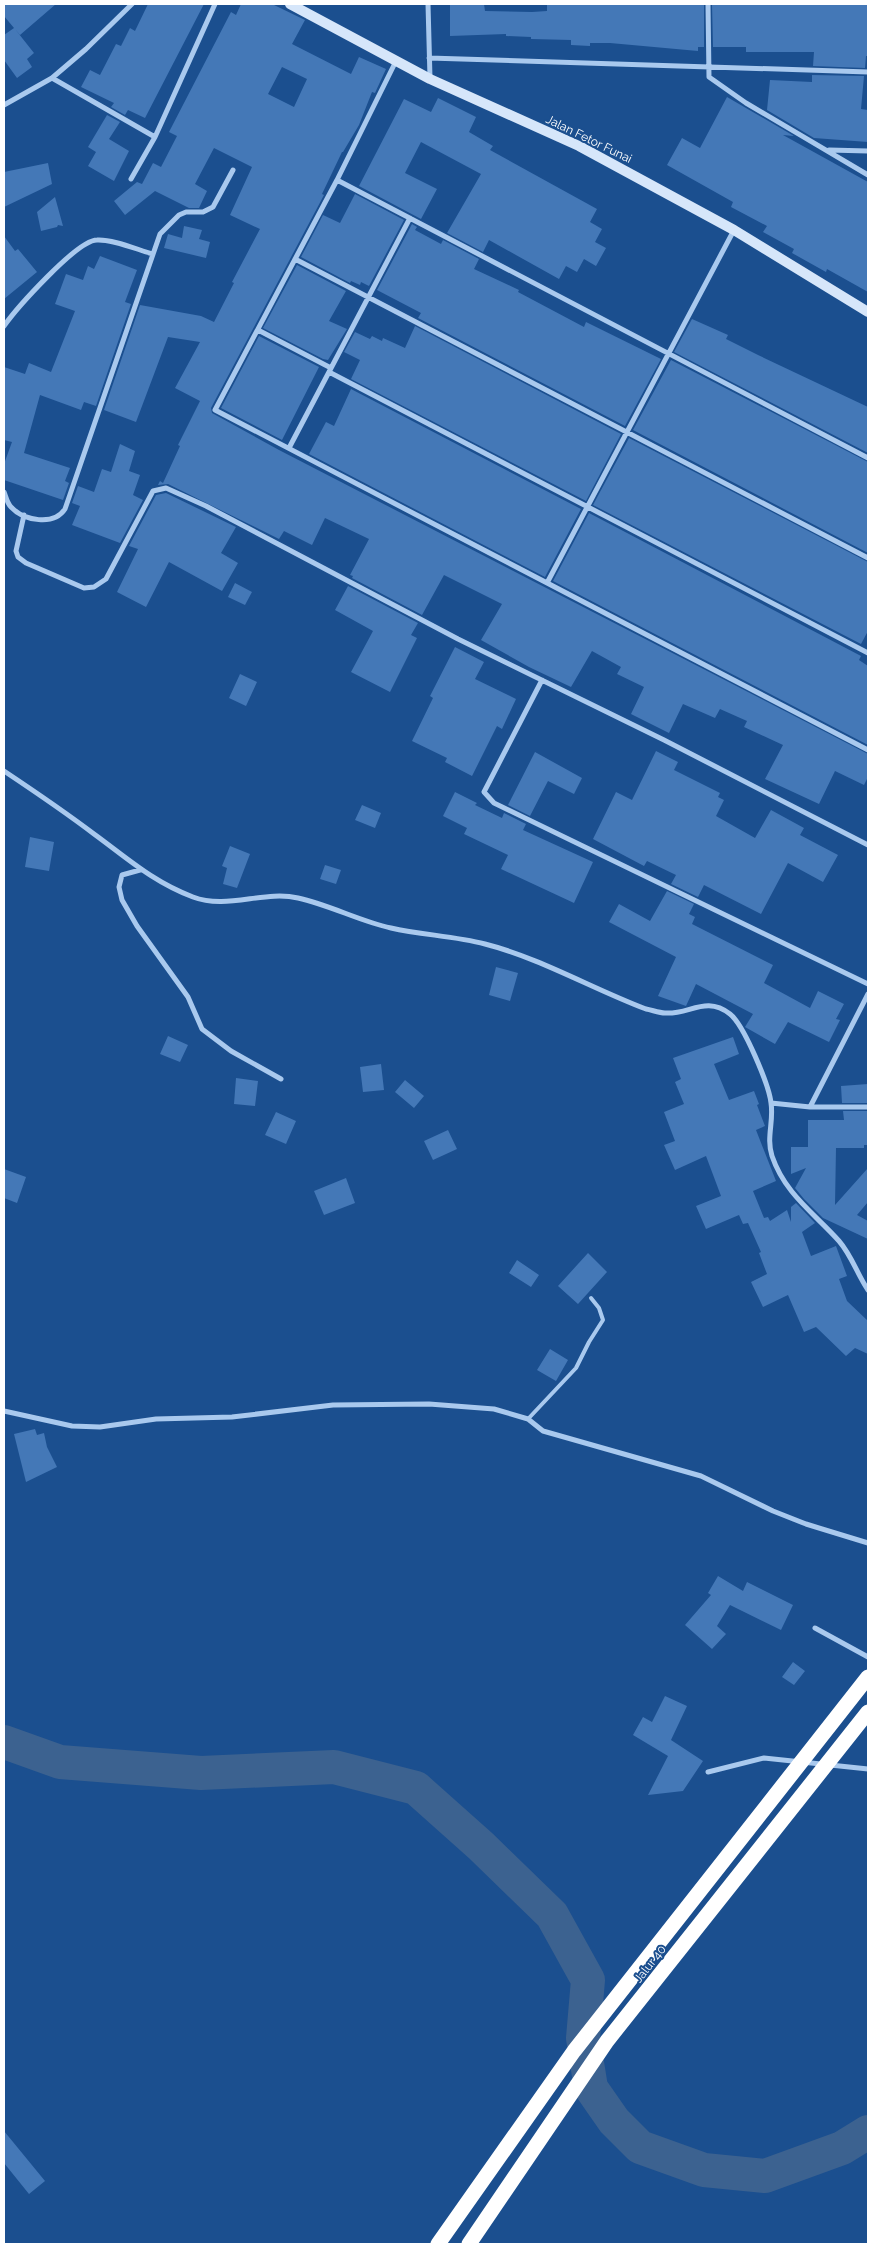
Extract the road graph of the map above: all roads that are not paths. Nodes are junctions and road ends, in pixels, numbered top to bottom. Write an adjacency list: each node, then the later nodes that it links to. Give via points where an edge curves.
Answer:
1 (132, 4): 10 (street)
2 (215, 4): 13 (street)
3 (290, 4): 7 (street, Jalan Fetor Funai)
4 (428, 4): 6 (street)
5 (708, 4): 8 (street)
6 (429, 58): 8 (street); 11 (street)
7 (396, 62): 11 (street, Jalan Fetor Funai); 19 (street)
8 (709, 67): 9 (street); 14 (street, via 709,77 722,87)
9 (868, 72)
10 (52, 78): 12 (street); 13 (street)
11 (430, 79): 21 (street, Jalan Fetor Funai, via 579,146)
12 (4, 105)
13 (154, 137): 18 (street)
14 (826, 150): 15 (street); 17 (street)
15 (868, 151)
16 (233, 170): 22 (street, via 213,206 203,212 186,212 174,219 160,234)
17 (868, 176)
18 (131, 179)
19 (336, 180): 20 (street); 23 (street)
20 (410, 218): 24 (street); 28 (street)
21 (734, 230): 25 (street, Jalan Fetor Funai); 28 (street)
22 (153, 254): 26 (street, via 93,240 42,281); 35 (street, via 65,509 60,516 47,521)
23 (295, 259): 24 (street); 27 (street)
24 (368, 298): 29 (street); 30 (street)
25 (868, 312)
26 (4, 326)
27 (258, 330): 29 (street); 31 (street, via 215,410)
28 (668, 353): 30 (street); 32 (street)
29 (330, 370): 31 (street); 34 (street)
30 (626, 432): 34 (street); 36 (street)
31 (289, 448): 37 (street)
32 (868, 458)
33 (4, 492): 35 (street, via 10,505)
34 (587, 507): 37 (street); 38 (street)
35 (24, 515): 39 (street, via 16,551 18,557 26,564 84,588 94,587 106,578 153,491 166,488)
36 (868, 558)
37 (547, 582): 40 (street)
38 (868, 653)
39 (542, 680): 42 (street); 44 (street, via 484,792 494,803)
40 (868, 750)
41 (4, 771): 43 (street)
42 (868, 845)
43 (140, 870): 46 (street, via 122,876 119,888 122,900 188,997 202,1029 231,1051); 47 (street, via 171,888 207,900 295,897 391,928 485,944 621,1000 666,1014 703,1005 717,1007 730,1013 743,1029)
44 (868, 984)
45 (868, 994): 48 (street)
46 (281, 1079)
47 (772, 1103): 48 (street); 50 (street, via 770,1147 784,1181 802,1206 839,1241)
48 (810, 1107): 49 (street)
49 (868, 1107)
50 (868, 1290)
51 (591, 1298): 53 (lane, via 603,1320 576,1368)
52 (4, 1411): 53 (street, via 72,1426 100,1427 156,1420 232,1418 333,1406 429,1404 494,1409)
53 (528, 1419): 54 (street, via 543,1431 701,1476 773,1511)
54 (868, 1543)
55 (815, 1628): 56 (street)
56 (868, 1657)
57 (868, 1676): 61 (highway, bridge, via 574,2051)
58 (868, 1712): 62 (highway, Jalur 40, bridge, via 607,2041)
59 (868, 1769): 60 (street, via 764,1758)
60 (708, 1772)
61 (438, 2244)
62 (469, 2244)

